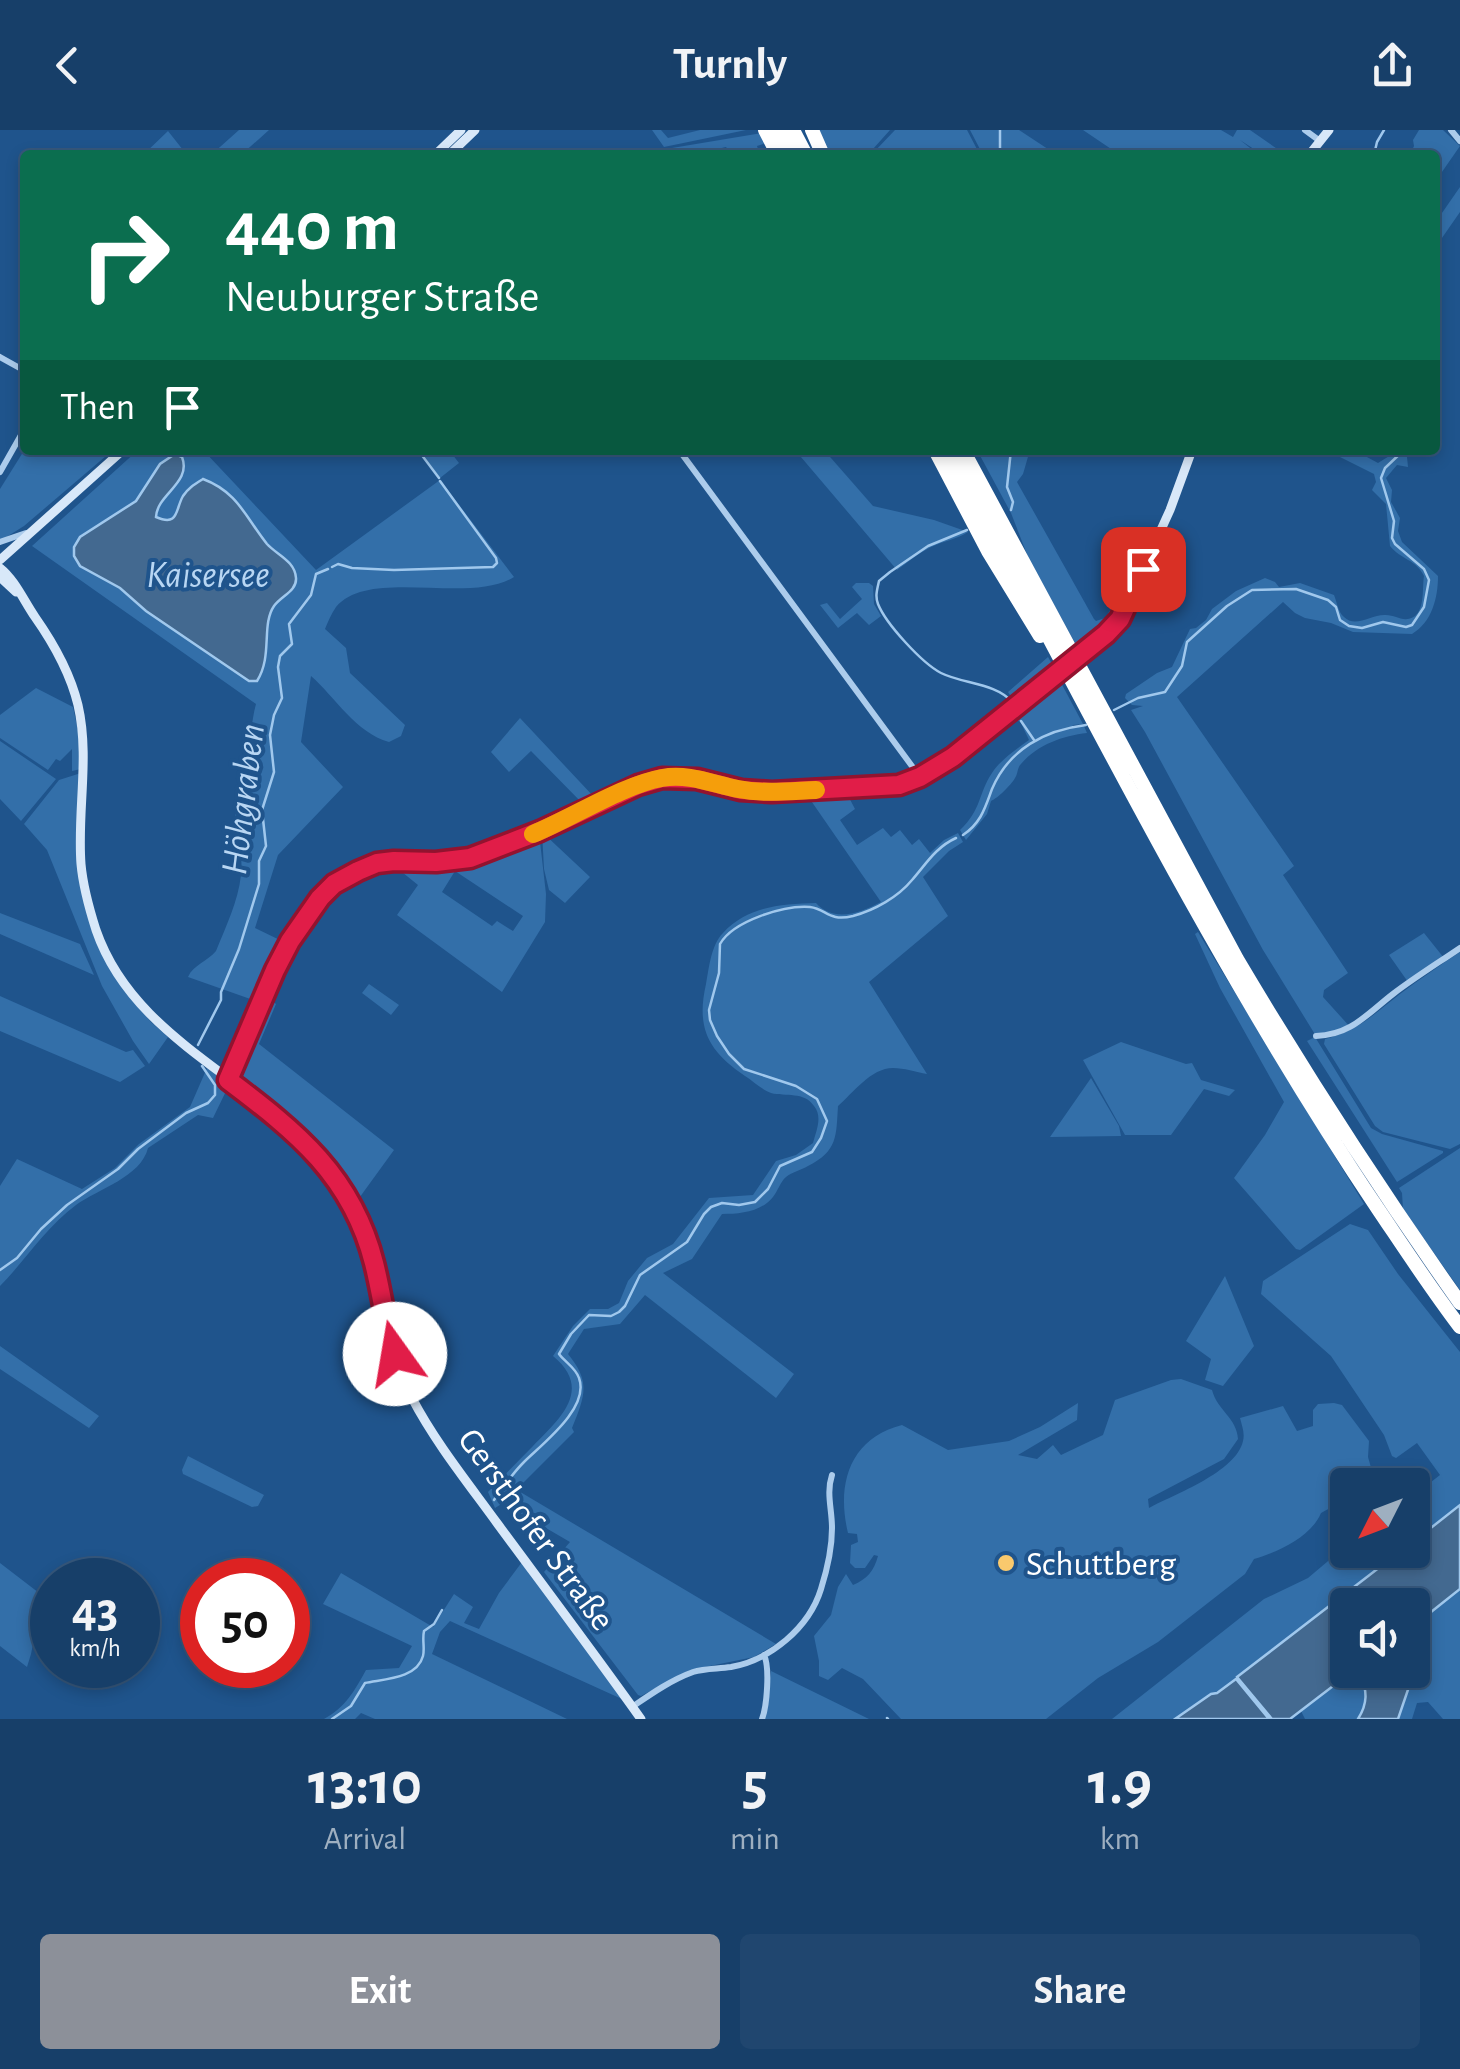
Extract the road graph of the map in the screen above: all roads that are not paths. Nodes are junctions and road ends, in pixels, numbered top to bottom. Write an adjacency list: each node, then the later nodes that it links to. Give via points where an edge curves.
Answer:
1 (461, 130): 9 (main road)
2 (475, 130): 9 (main road)
3 (1305, 130): 7 (street)
4 (1329, 130): 7 (main road)
5 (1451, 130): 8 (street)
6 (442, 131): 9 (main road)
7 (1320, 141): 10 (main road)
8 (1460, 141)
9 (457, 142)
10 (1313, 150)
11 (20, 437): 18 (street)
12 (117, 455): 20 (main road)
13 (683, 455): 29 (street)
14 (938, 455): 23 (highway)
15 (953, 455): 28 (highway)
16 (966, 455): 33 (highway, via 1256,990 1367,1170)
17 (1190, 455): 29 (main road, bridge, via 1113,626)
18 (0, 472)
19 (964, 523): 23 (highway)
20 (32, 531): 21 (street); 22 (main road)
21 (0, 542)
22 (12, 549): 24 (main road); 27 (main road)
23 (988, 550): 28 (highway)
24 (0, 560)
25 (0, 568): 27 (main road, Gersthofer Straße)
26 (0, 577): 27 (main road, Gersthofer Straße)
27 (7, 583): 32 (main road, Gersthofer Straße, via 57,650 78,704 82,871 101,943 154,1020)
28 (1068, 672): 34 (highway, via 1273,1044)
29 (920, 777): 32 (main road, via 899,785 772,792 662,778 470,858 394,861 358,871 320,898 290,941)
30 (1460, 948): 31 (street, via 1357,1025)
31 (1316, 1036)
32 (228, 1080): 37 (main road, Gersthofer Straße, via 299,1136 344,1191 369,1246 390,1340 419,1411)
33 (1460, 1303)
34 (1460, 1328)
35 (832, 1475): 36 (street, via 832,1530 820,1594 796,1630)
36 (764, 1655): 37 (street, via 690,1674); 39 (street, via 769,1666)
37 (632, 1707): 38 (main road, Gersthofer Straße)
38 (641, 1719)
39 (762, 1719)

